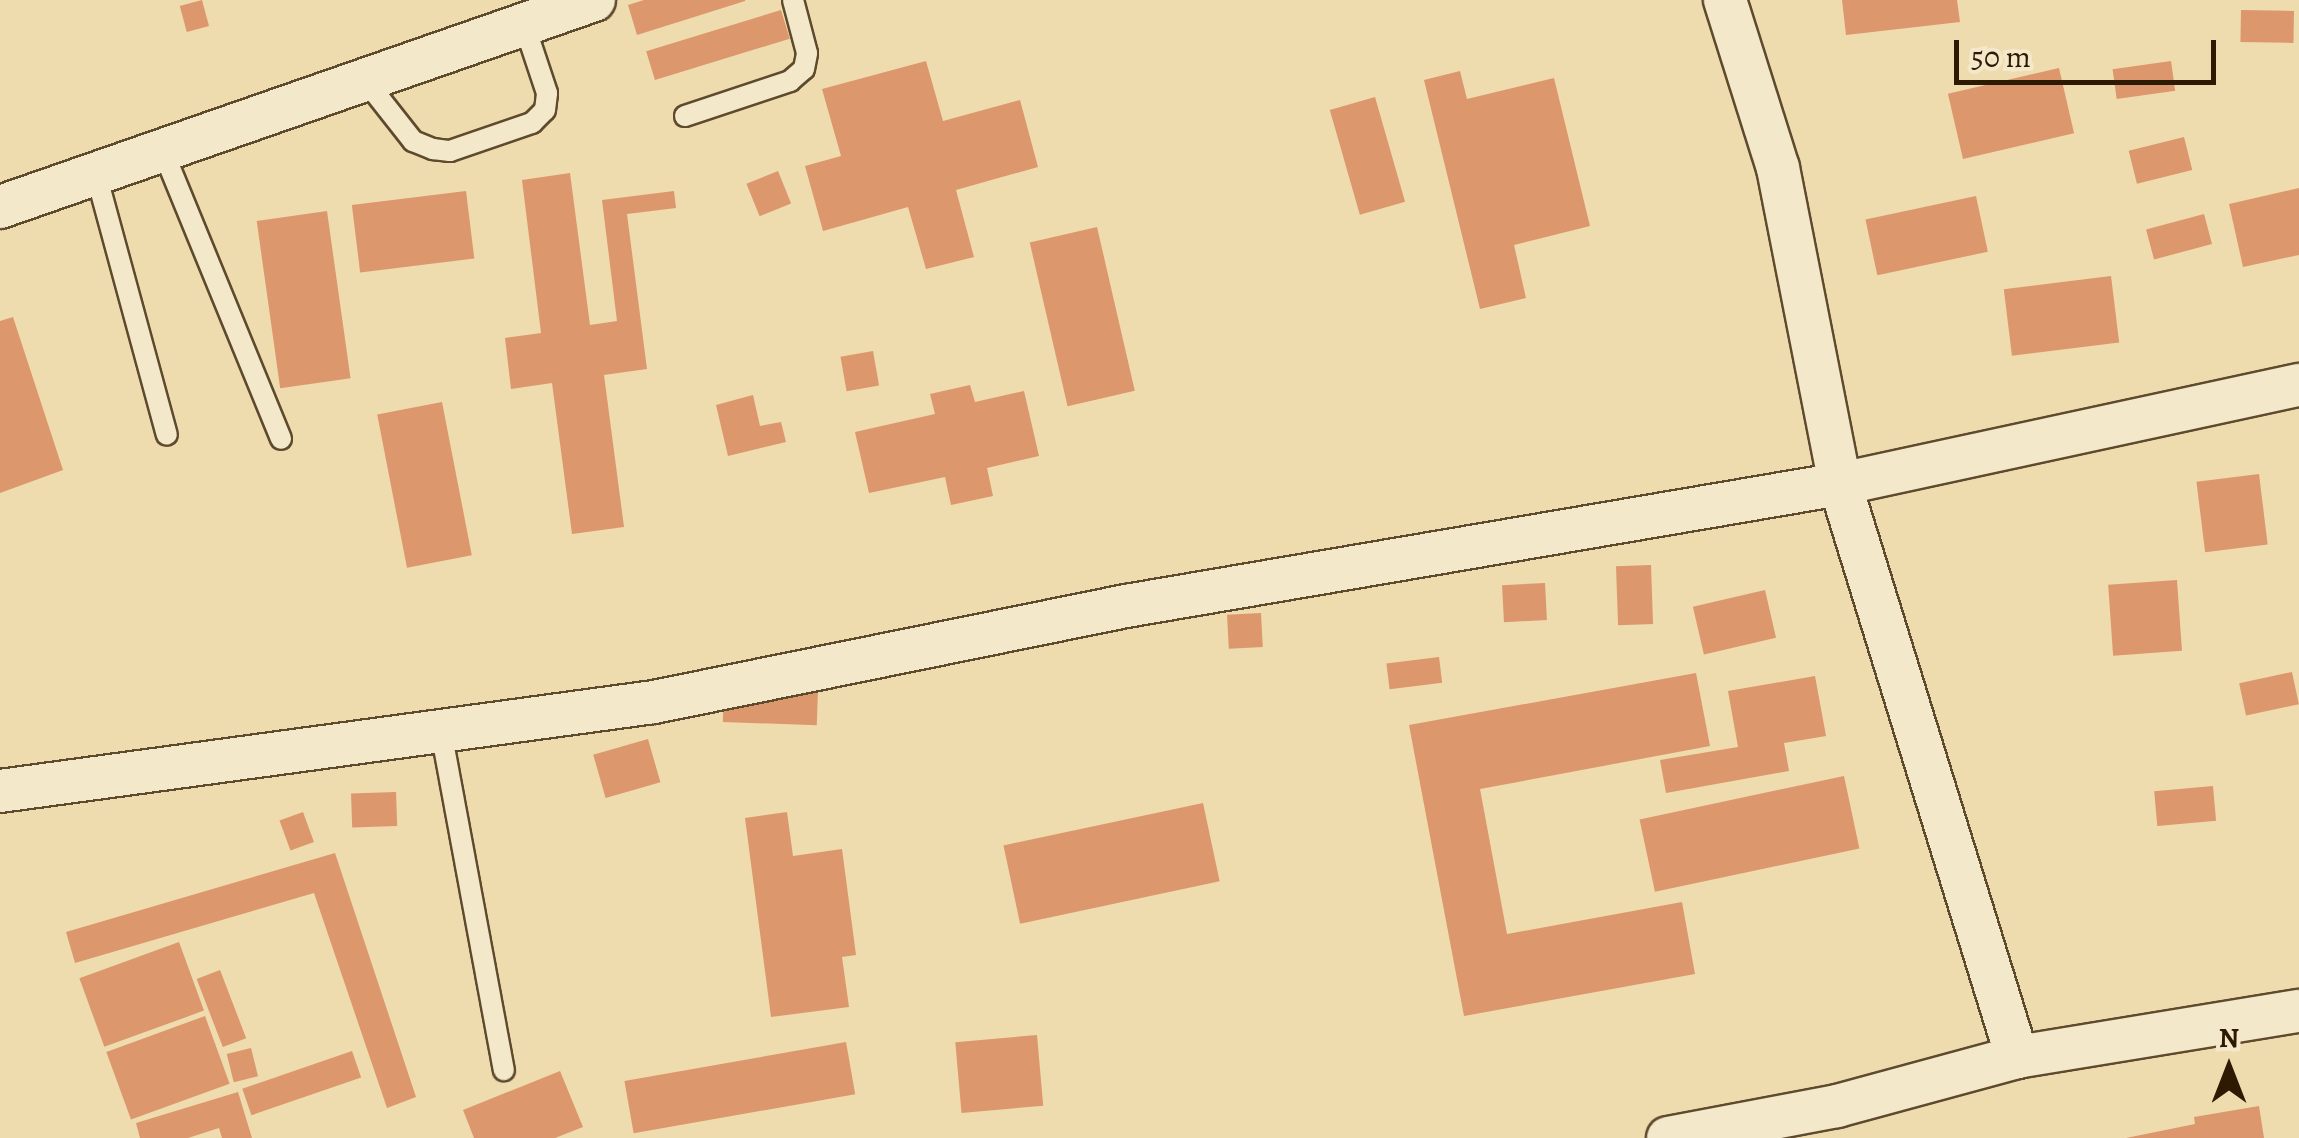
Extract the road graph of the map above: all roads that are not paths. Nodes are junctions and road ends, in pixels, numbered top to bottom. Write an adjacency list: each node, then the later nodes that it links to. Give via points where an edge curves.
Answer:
1 (594, 0): 4 (street)
2 (793, 0): 6 (lane, via 807,53 804,69 790,81)
3 (1725, 0): 13 (street, via 1778,168)
4 (524, 24): 5 (street); 5 (lane, via 547,93 545,110 532,123 433,150 413,141)
5 (365, 80): 7 (street)
6 (686, 116)
7 (163, 150): 8 (street); 12 (lane)
8 (96, 174): 9 (street); 11 (lane)
9 (0, 207)
10 (2299, 385): 13 (street)
11 (167, 435)
12 (281, 440)
13 (1840, 484): 14 (street, via 1126,606 654,702); 17 (street)
14 (441, 731): 15 (street); 18 (lane)
15 (0, 791)
16 (2299, 1011): 17 (street)
17 (2017, 1056): 19 (street)
18 (504, 1070)
19 (1840, 1122): 20 (street)
20 (1668, 1138)

